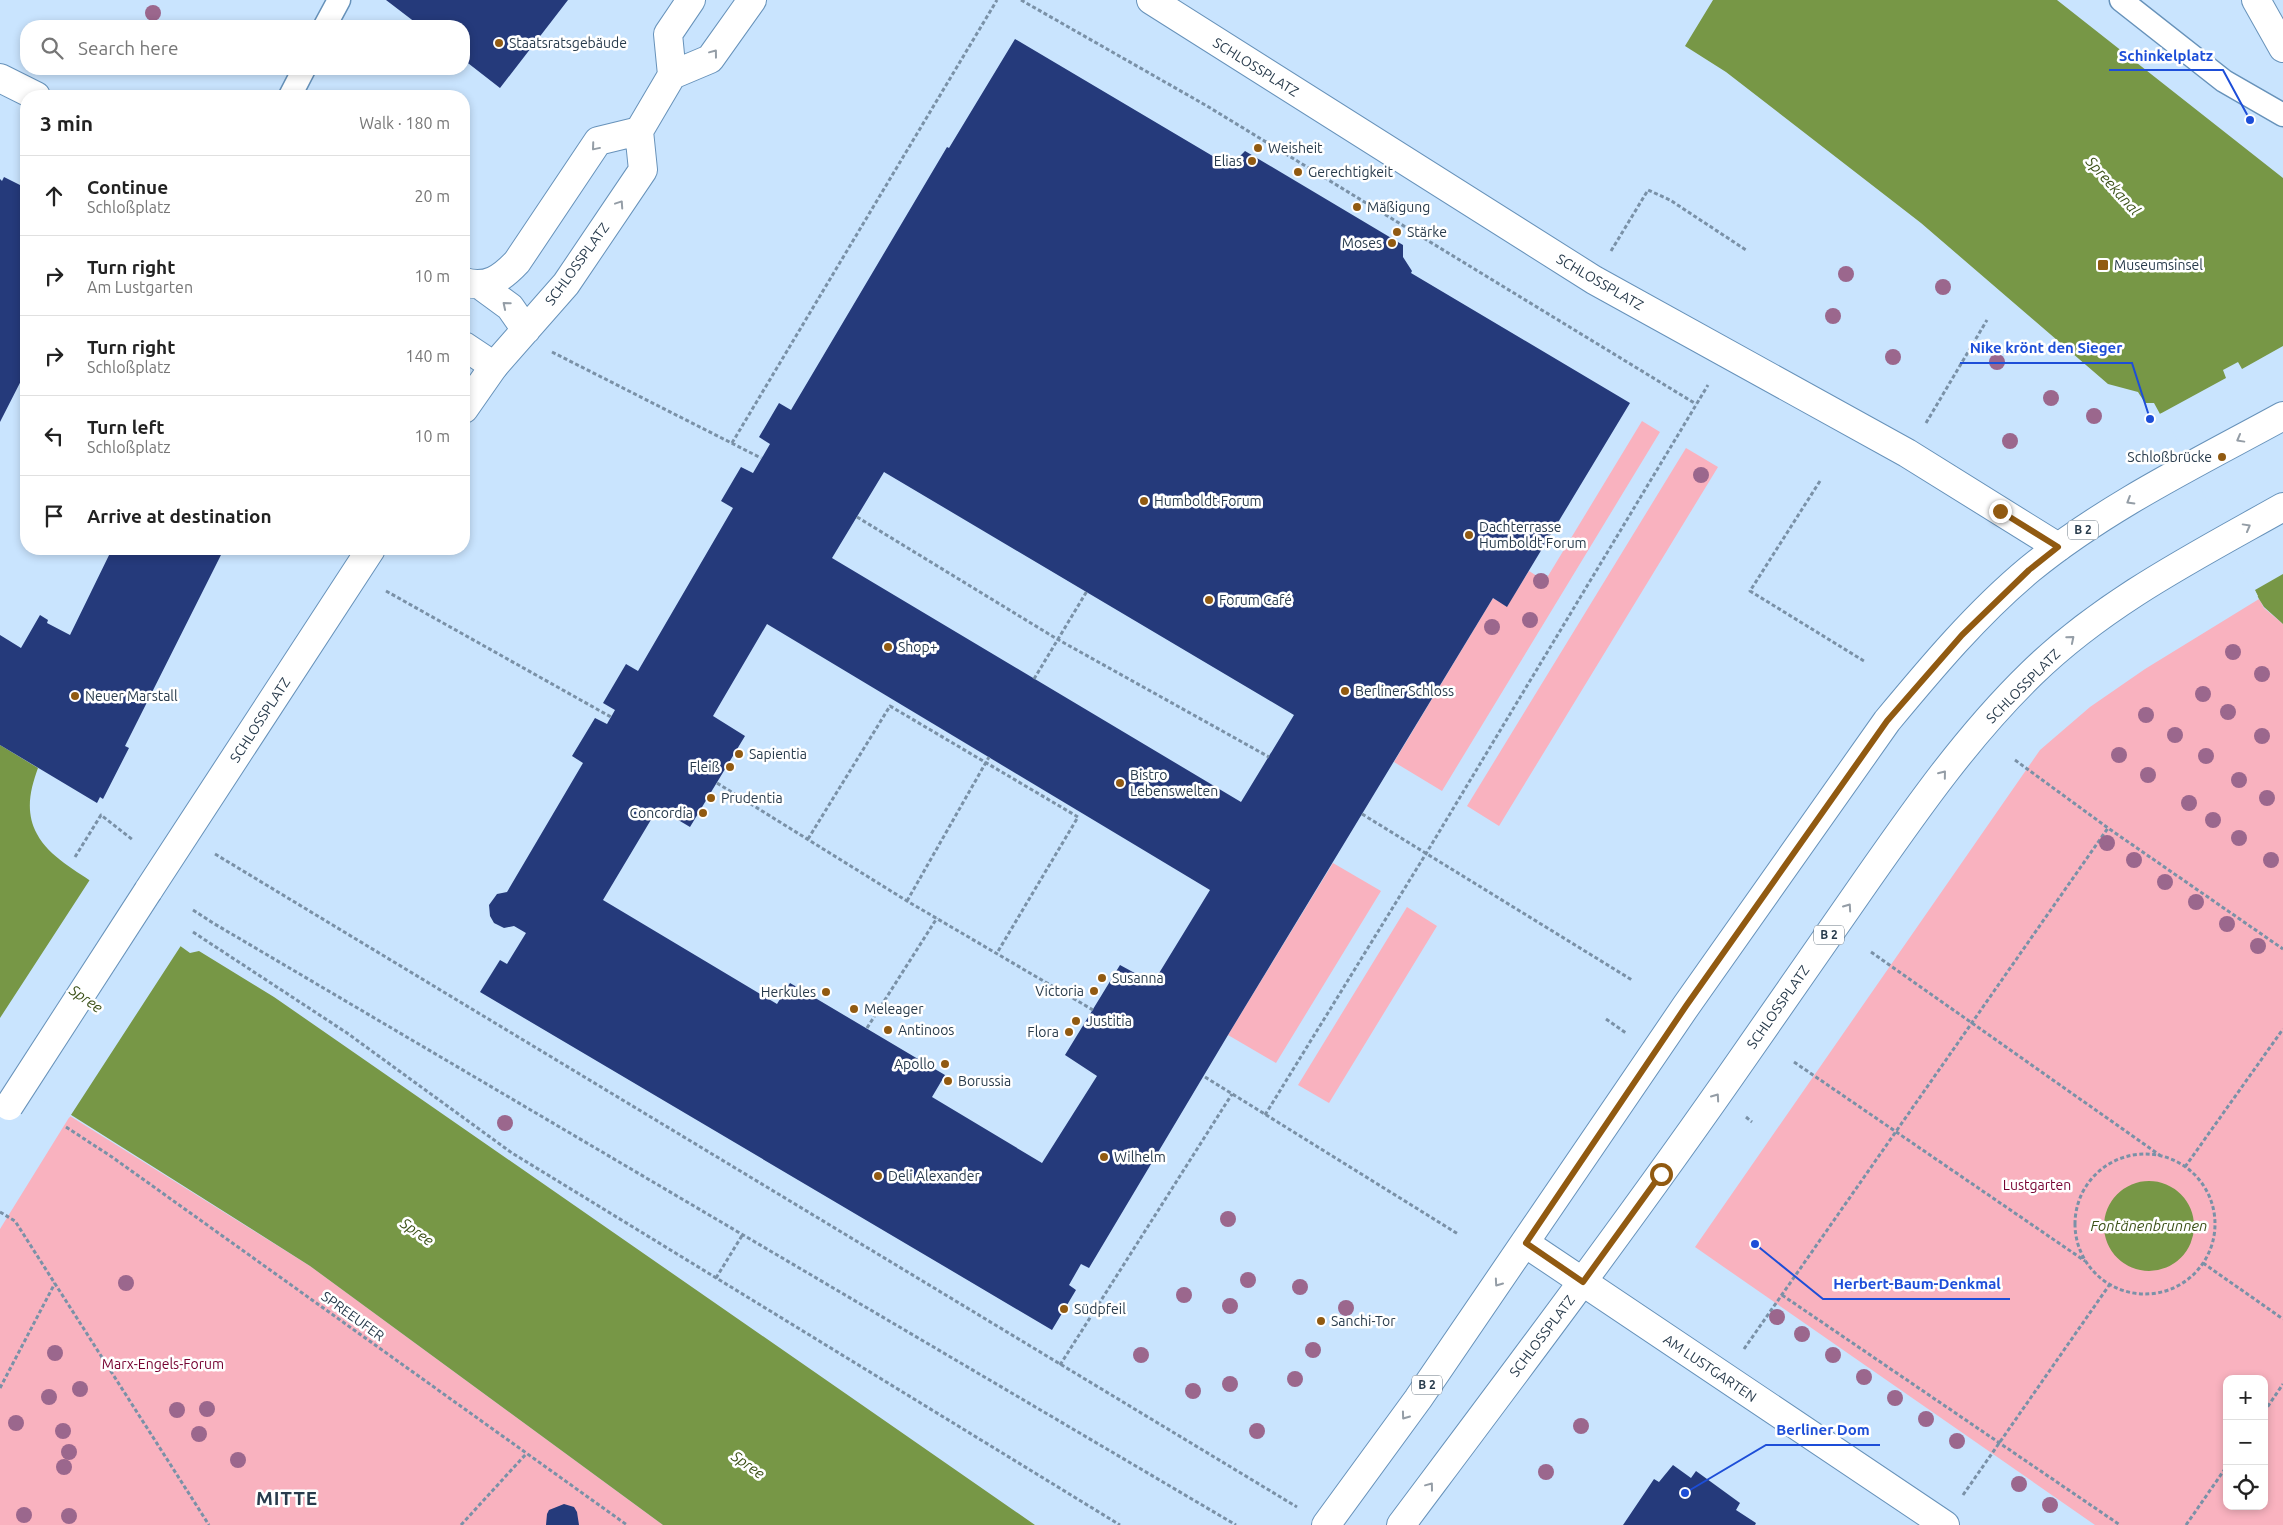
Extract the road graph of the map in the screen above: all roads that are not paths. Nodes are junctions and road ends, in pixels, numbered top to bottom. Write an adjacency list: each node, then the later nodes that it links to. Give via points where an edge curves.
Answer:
1 (339, 0): 7 (lane)
2 (691, 0): 10 (street, via 668,34)
3 (752, 0): 10 (street, one-way to 3, via 710,59)
4 (1150, 0): 23 (street, SCHLOSSPLATZ, via 1594,280 1907,453)
5 (2121, 0): 14 (lane, via 2224,82)
6 (2256, 0): 8 (street)
7 (329, 20)
8 (2283, 48)
9 (301, 75): 13 (lane)
10 (672, 76): 15 (street)
11 (0, 78): 12 (street)
12 (24, 90)
13 (293, 90)
14 (2283, 115)
15 (639, 131): 16 (street, one-way to 16, via 598,141 517,262 501,279); 17 (street, SCHLOSSPLATZ, one-way to 15, via 566,284 643,170)
16 (472, 284): 17 (street, one-way to 16, via 510,307)
17 (526, 330): 19 (street, SCHLOSSPLATZ)
18 (470, 350): 19 (street)
19 (494, 366): 20 (street, SCHLOSSPLATZ)
20 (470, 400)
21 (2283, 416): 23 (street, B 2, one-way to 23, via 2172,476)
22 (2283, 507): 27 (street, SCHLOSSPLATZ / B 2, one-way to 22, via 1693,1131 1928,793 1974,735 2031,674 2088,625 2117,604)
23 (2058, 547): 26 (street, B 2, via 2022,576 1962,635 1887,721 1686,1006)
24 (367, 555): 25 (street, SCHLOSSPLATZ, bridge)
25 (4, 1113)
26 (1526, 1243): 27 (street, AM LUSTGARTEN); 28 (street, B 2, one-way to 28, via 1418,1399)
27 (1583, 1282): 29 (street, AM LUSTGARTEN); 30 (street, SCHLOSSPLATZ / B 2, one-way to 27)
28 (1315, 1518)
29 (1944, 1524)
30 (1401, 1525)

